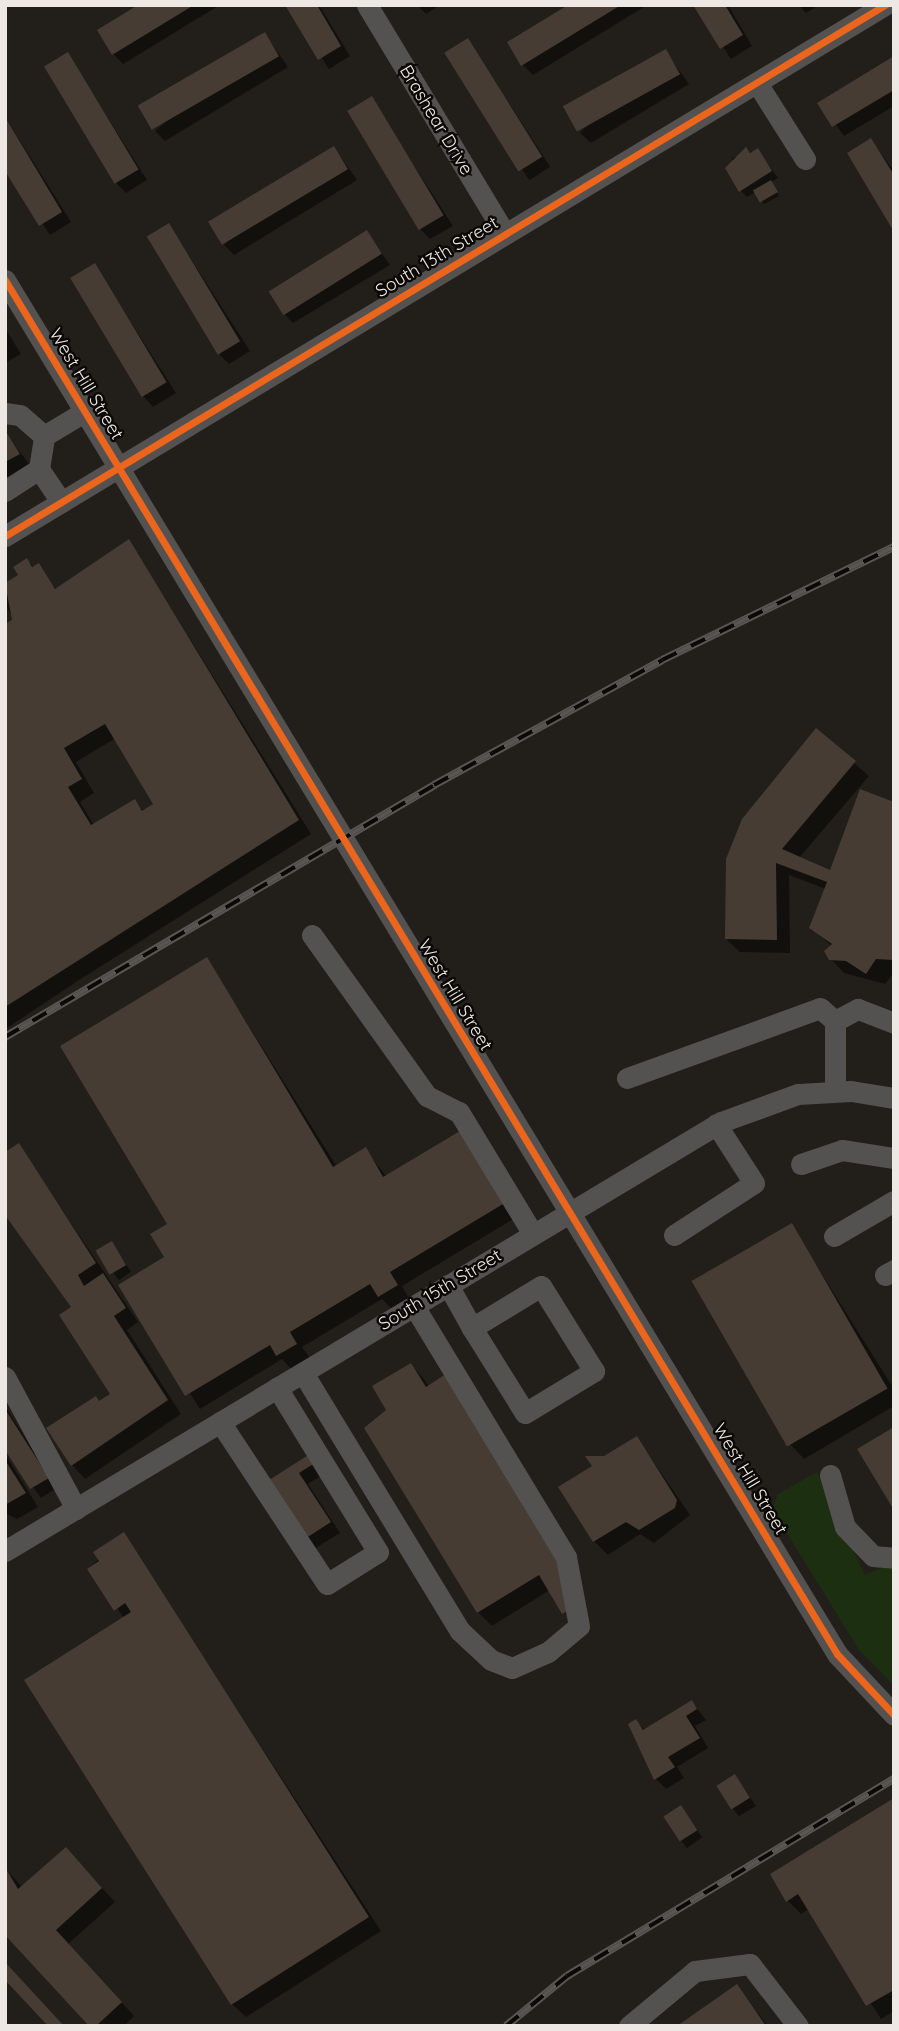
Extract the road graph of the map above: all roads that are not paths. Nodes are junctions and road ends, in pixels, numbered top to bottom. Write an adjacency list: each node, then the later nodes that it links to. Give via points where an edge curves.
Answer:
1 (367, 5): 5 (street, Brashear Drive)
2 (885, 5): 3 (street, South 13th Street)
3 (757, 83): 4 (street); 5 (street, South 13th Street)
4 (805, 159)
5 (505, 234): 10 (street, South 13th Street)
6 (5, 280): 7 (street, West Hill Street)
7 (84, 412): 9 (street); 10 (street, West Hill Street)
8 (5, 413): 9 (street, via 20,415)
9 (44, 436): 11 (street)
10 (118, 468): 13 (street, South 13th Street); 25 (street, West Hill Street)
11 (39, 469): 12 (street); 13 (street)
12 (5, 491)
13 (61, 502): 14 (street, South 13th Street)
14 (5, 536)
15 (312, 935): 26 (street, via 426,1096 459,1112)
16 (835, 1021): 17 (street, via 858,1009); 18 (street, via 820,1008); 19 (street)
17 (894, 1023)
18 (627, 1078)
19 (835, 1091): 20 (street, South 15th Street); 21 (street, South 15th Street, via 787,1097)
20 (894, 1098)
21 (716, 1124): 25 (street, South 15th Street); 27 (street, via 754,1183)
22 (894, 1158): 23 (street, via 842,1150)
23 (801, 1164)
24 (894, 1201): 28 (street)
25 (569, 1211): 26 (street, South 15th Street); 40 (street, West Hill Street, via 837,1654)
26 (533, 1234): 29 (street, South 15th Street)
27 (674, 1235)
28 (834, 1236)
29 (448, 1285): 30 (street, South 15th Street); 31 (street)
30 (414, 1306): 32 (street, South 15th Street); 32 (street, via 566,1557 579,1626 548,1652 512,1668 491,1660 460,1631)
31 (472, 1328): 31 (street, via 525,1413 594,1371 541,1286)
32 (303, 1373): 34 (street, South 15th Street)
33 (5, 1377): 37 (street)
34 (276, 1388): 35 (street, South 15th Street); 35 (street, via 378,1552 327,1584)
35 (220, 1422): 37 (street, South 15th Street)
36 (830, 1475): 39 (street, via 845,1527 873,1556)
37 (76, 1509): 38 (street, South 15th Street)
38 (5, 1551)
39 (894, 1558)
40 (894, 1715)
41 (629, 2026): 42 (street, via 695,1971 750,1964)
42 (799, 2026)

